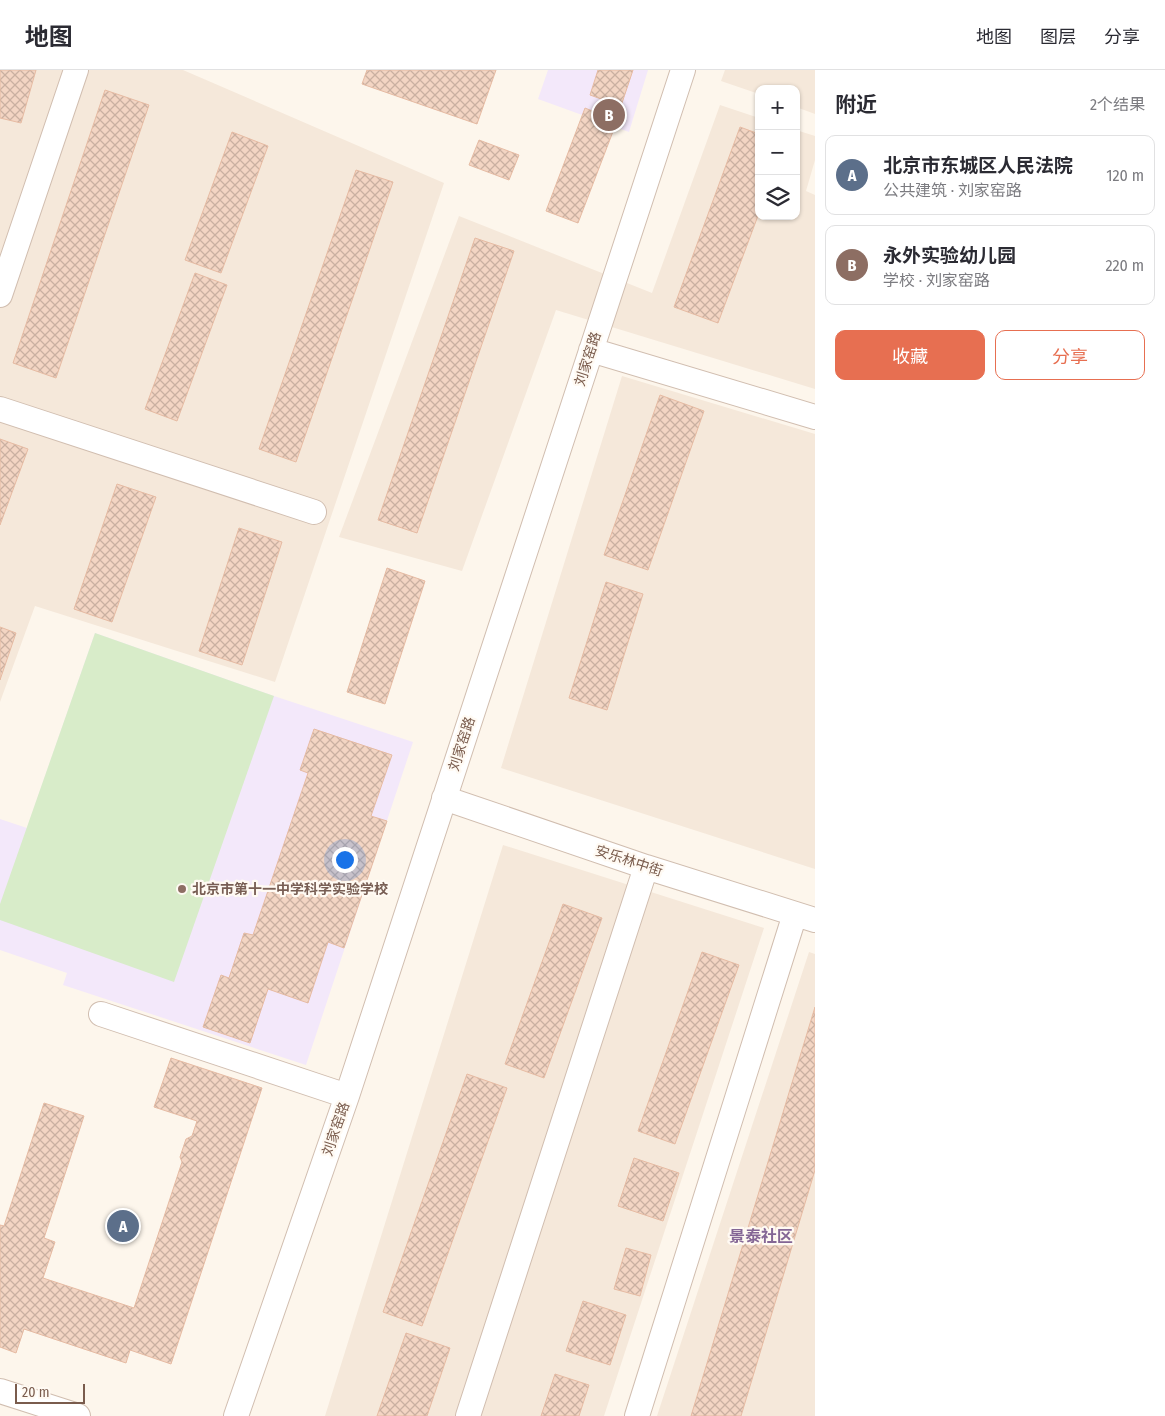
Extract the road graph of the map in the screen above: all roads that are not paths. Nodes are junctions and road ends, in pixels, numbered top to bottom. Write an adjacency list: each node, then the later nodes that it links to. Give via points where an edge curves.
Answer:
1 (76, 70): 3 (street)
2 (683, 70): 4 (street, 刘家窑路)
3 (0, 295)
4 (590, 350): 6 (street); 8 (street, 刘家窑路)
5 (0, 409): 7 (street)
6 (815, 417)
7 (314, 512)
8 (444, 798): 9 (street, 安乐林中街); 12 (street, 刘家窑路)
9 (646, 867): 10 (street, 安乐林中街); 16 (street)
10 (805, 917): 17 (street)
11 (100, 1014): 12 (street)
12 (347, 1096): 15 (street, 刘家窑路)
13 (0, 1391): 14 (street)
14 (78, 1416)
15 (236, 1416)
16 (468, 1416)
17 (637, 1416)

